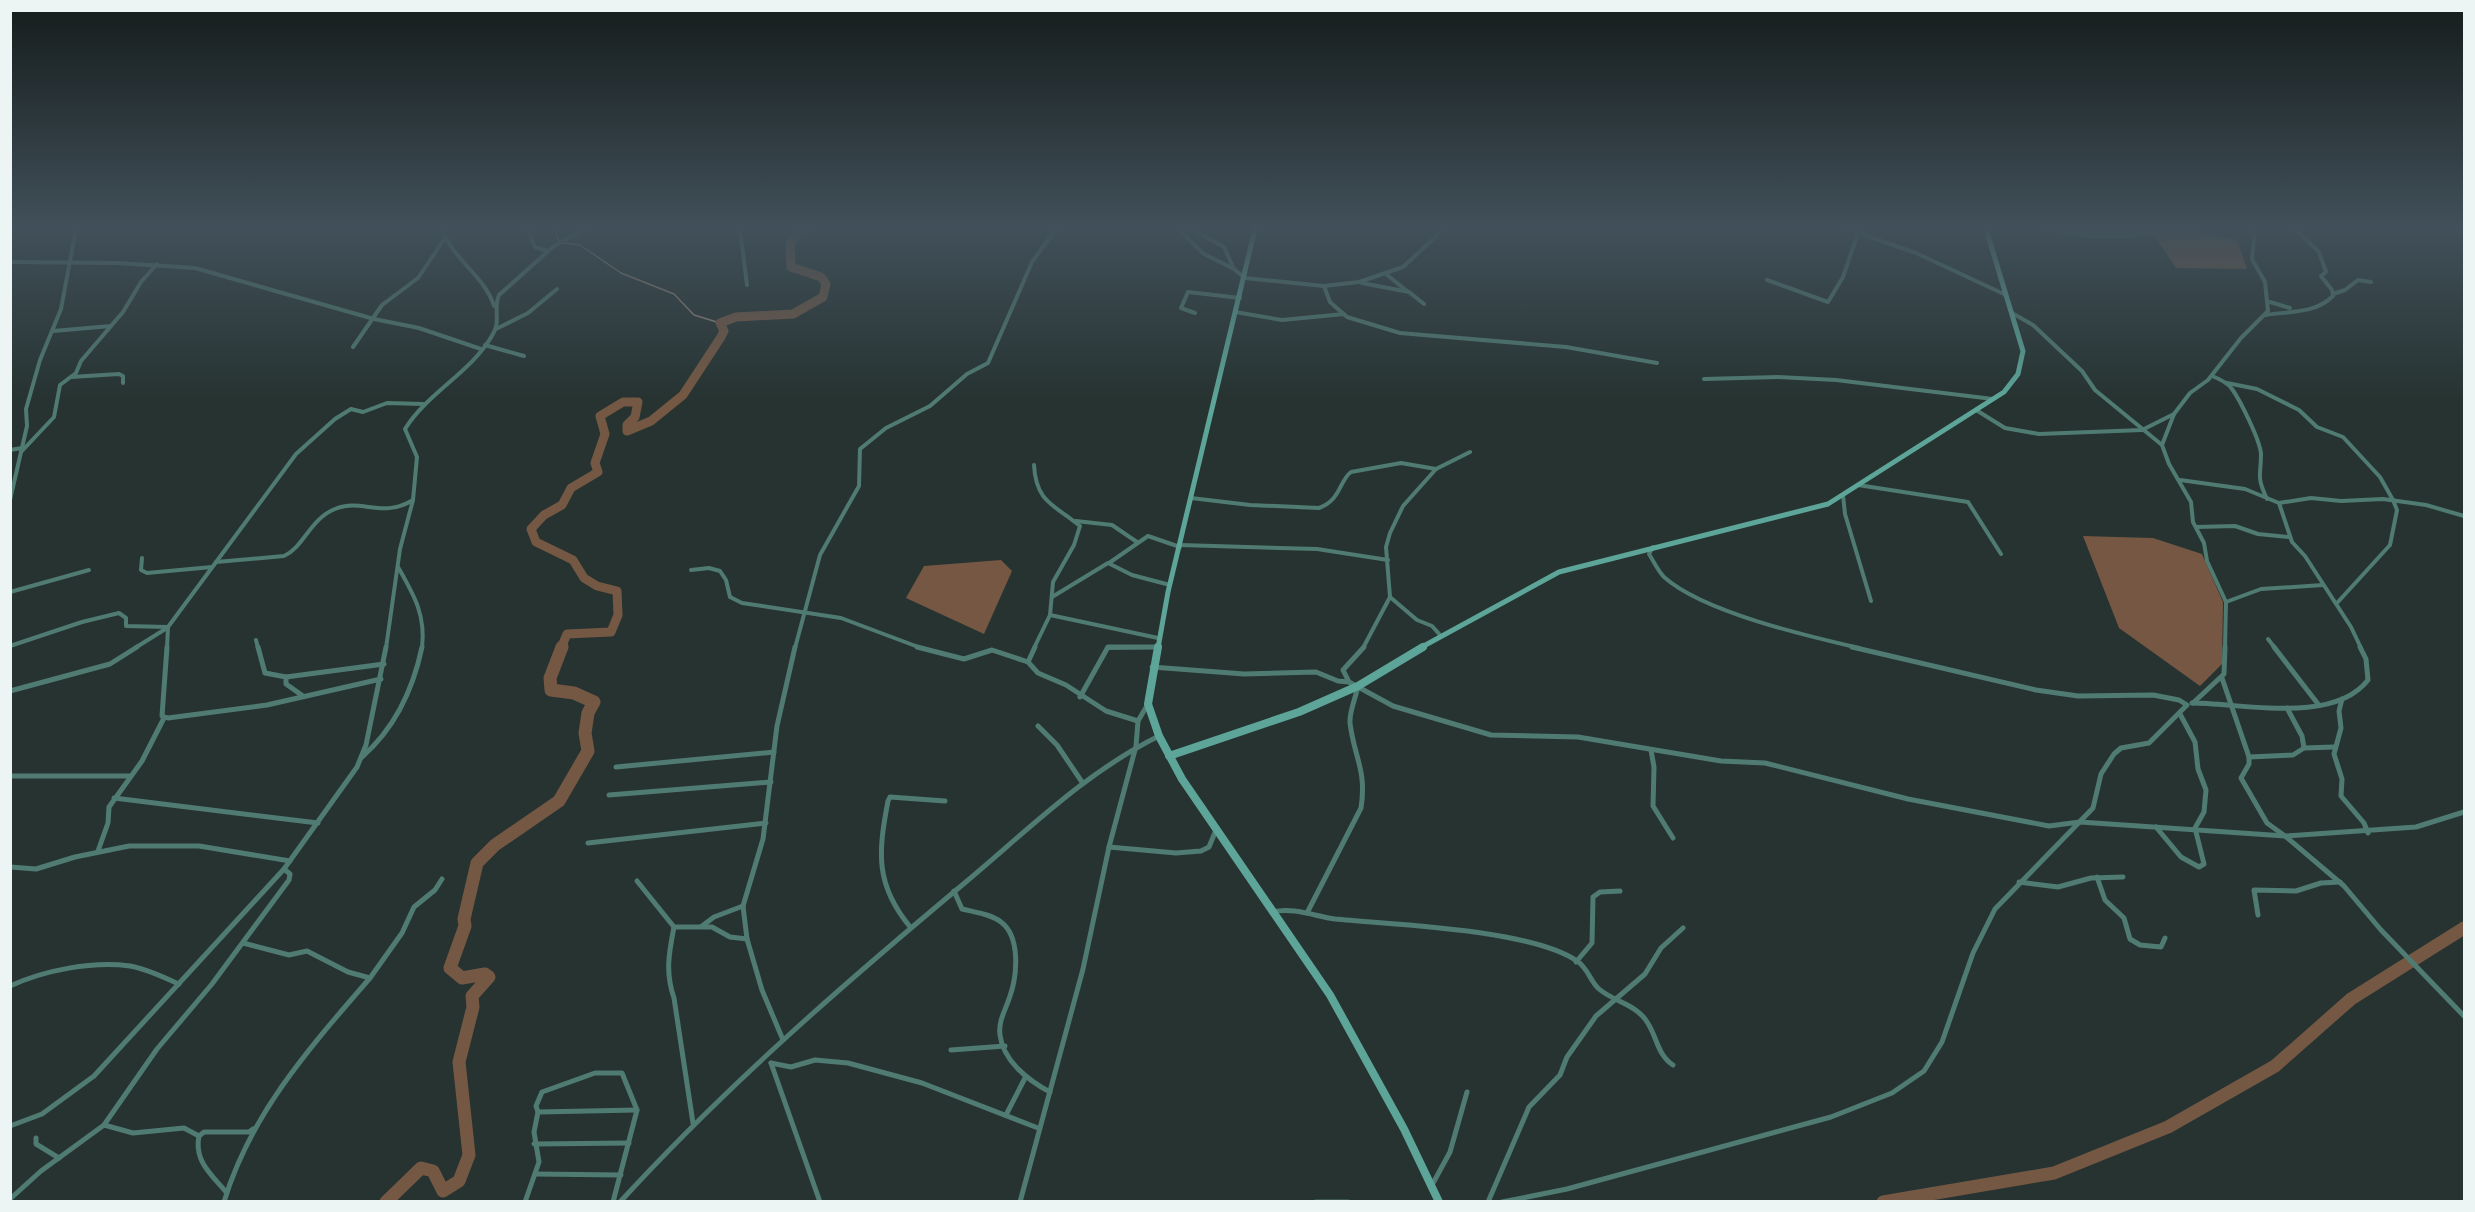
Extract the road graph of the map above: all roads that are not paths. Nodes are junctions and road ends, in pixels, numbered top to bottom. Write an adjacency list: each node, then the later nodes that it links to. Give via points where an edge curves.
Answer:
1 (66, 286): 38 (street)
2 (139, 286): 36 (street)
3 (261, 286): 35 (street)
4 (408, 286): 35 (street, via 388,300)
5 (483, 286): 28 (street)
6 (510, 286): 28 (street)
7 (1022, 286): 91 (street, via 988,363 978,366 917,414 886,428 860,449 859,486 818,561)
8 (1243, 286): 25 (street)
9 (1320, 286): 10 (street)
10 (1324, 286): 11 (street); 33 (street, via 1330,302)
11 (1328, 286)
12 (1377, 286): 22 (street)
13 (1401, 286): 22 (street)
14 (1782, 286): 15 (street, via 1828,302)
15 (1838, 286)
16 (1986, 286): 24 (street)
17 (2003, 286): 24 (street)
18 (2266, 286): 26 (street)
19 (2327, 286): 23 (street)
20 (2351, 286): 23 (street)
21 (557, 289): 37 (street, via 528,313)
22 (1409, 292): 27 (street)
23 (2333, 294): 29 (street, via 2321,305)
24 (2006, 295): 32 (street)
25 (1240, 298): 30 (street); 31 (street, via 1188,292 1181,308)
26 (2270, 302): 29 (street); 34 (street)
27 (1424, 304)
28 (494, 306): 37 (street)
29 (2298, 310): 34 (street)
30 (1235, 312): 33 (street, via 1282,320); 62 (street)
31 (1195, 313)
32 (2012, 313): 48 (street, via 2023,361 2011,386); 52 (street, via 2033,325 2082,370 2095,390)
33 (1344, 315): 42 (street, via 1400,333 1566,347)
34 (2266, 315): 43 (street, via 2241,338)
35 (374, 319): 39 (street); 40 (street)
36 (111, 326): 38 (street); 44 (street)
37 (496, 329): 40 (street)
38 (53, 331): 55 (street, via 26,409 27,426)
39 (353, 347)
40 (483, 347): 41 (street); 49 (street)
41 (524, 356)
42 (1657, 363)
43 (2212, 376): 47 (street); 51 (street, via 2190,393)
44 (71, 377): 46 (street, via 119,374); 55 (street, via 58,389 54,417)
45 (1704, 379): 48 (street, via 1830,380)
46 (123, 383)
47 (2227, 383): 65 (street, via 2260,447 2258,480); 66 (street, via 2257,389 2299,410 2317,428 2343,437 2380,477)
48 (1993, 399): 50 (street)
49 (423, 404): 64 (street, via 405,429 417,457); 79 (street, via 387,403 368,411 351,409 339,415 296,454)
50 (1976, 410): 52 (street, via 2005,428 2039,434); 60 (street)
51 (2174, 414): 52 (street); 53 (street)
52 (2142, 430): 53 (street)
53 (2162, 445): 59 (street)
54 (10, 450): 55 (street)
55 (21, 450): 63 (street)
56 (1470, 452): 58 (street)
57 (1034, 465): 69 (street, via 1034,481 1045,501)
58 (1436, 469): 62 (street, via 1401,463 1351,472 1331,500 1319,508); 77 (street, via 1403,506 1390,533)
59 (2180, 480): 65 (street, via 2245,489); 70 (street, via 2191,502)
60 (1858, 485): 61 (street); 75 (street, via 1968,502)
61 (1843, 495): 74 (street, via 1815,508); 88 (street)
62 (1191, 498): 73 (street)
63 (10, 500)
64 (413, 500): 79 (street, via 396,509 333,509 310,528 290,553); 80 (street)
65 (2267, 500): 67 (street)
66 (2393, 500): 67 (street, via 2311,498); 68 (street); 90 (street, via 2397,510 2390,545)
67 (2278, 503): 71 (street)
68 (2464, 516)
69 (1076, 521): 72 (street, via 1112,525); 86 (street, via 1079,534 1053,582)
70 (2196, 527): 71 (street, via 2235,526 2258,534); 89 (street)
71 (2289, 537): 84 (street)
72 (1137, 542): 73 (street, via 1153,537); 78 (street)
73 (1180, 546): 77 (street, via 1317,549); 83 (street)
74 (1653, 547): 94 (street, via 1559,572); 112 (street, via 1649,554 1656,567 1678,588 1794,633 2036,690 2075,696 2164,697)
75 (2001, 554)
76 (142, 558): 79 (street, via 141,570 147,573)
77 (1388, 560): 87 (street)
78 (1108, 563): 83 (street, via 1132,575); 86 (street)
79 (214, 564): 93 (street)
80 (398, 567): 101 (street); 128 (street, via 420,609 422,652 411,686 391,724)
81 (89, 570): 85 (street)
82 (691, 570): 91 (street, via 723,572 732,599 759,607)
83 (1170, 585): 95 (street)
84 (2323, 585): 89 (street, via 2276,585 2242,593); 90 (street)
85 (10, 592)
86 (1052, 597): 92 (street)
87 (1390, 597): 94 (street); 106 (street, via 1361,653 1343,670)
88 (1871, 601)
89 (2226, 602): 104 (street, via 2226,666)
90 (2337, 603): 111 (street, via 2366,659 2369,674 2366,684)
91 (806, 612): 100 (street, via 841,618 923,649 964,658 992,650); 126 (street, via 785,685)
92 (1050, 615): 95 (street); 100 (street)
93 (168, 627): 98 (street, via 126,626 126,618 119,613); 108 (street, via 110,664); 118 (street)
94 (1441, 636): 107 (street)
95 (1158, 638): 99 (street)
96 (2268, 639): 114 (street)
97 (256, 640): 103 (street, via 265,673)
98 (10, 646)
99 (1156, 647): 102 (street); 110 (street, via 1108,647)
100 (1028, 662): 110 (street, via 1038,674 1066,685)
101 (384, 664): 103 (street); 105 (street)
102 (1152, 667): 106 (street, via 1244,674 1316,672); 113 (street)
103 (286, 677): 109 (street, via 286,684)
104 (2222, 678): 112 (street); 115 (street)
105 (381, 679): 109 (street); 128 (street)
106 (1349, 682): 107 (street)
107 (1358, 686): 125 (street, via 1393,706 1491,735 1578,737); 127 (street, via 1299,712); 164 (street, via 1350,722 1361,762 1361,808)
108 (10, 692)
109 (303, 696): 118 (street, via 232,711)
110 (1080, 697): 119 (street, via 1106,711)
111 (2342, 699): 114 (street); 123 (street, via 2341,728)
112 (2190, 703): 115 (street); 117 (street)
113 (1148, 704): 119 (street); 121 (street)
114 (2318, 704): 116 (street)
115 (2230, 706): 116 (street); 129 (street)
116 (2287, 708): 124 (street)
117 (2180, 714): 139 (street, via 2145,745 2125,747 2114,754 2100,774 2093,808); 143 (street, via 2195,742 2198,769 2206,790 2204,812)
118 (164, 718): 132 (street)
119 (1138, 720): 122 (street)
120 (1038, 726): 134 (street, via 1061,748)
121 (1159, 736): 122 (street); 127 (street)
122 (1136, 746): 134 (street); 149 (street)
123 (2334, 747): 124 (street); 145 (street, via 2342,779 2341,796)
124 (2304, 748): 129 (street, via 2293,755)
125 (1651, 750): 139 (street, via 1734,763 1765,763 1908,799 2049,826); 147 (street, via 1653,806)
126 (774, 752): 130 (street); 133 (street)
127 (1169, 756): 144 (street)
128 (362, 757): 140 (street)
129 (2249, 757): 146 (street, via 2241,778 2243,783 2267,823)
130 (616, 767)
131 (10, 776): 132 (street)
132 (130, 776): 136 (street)
133 (771, 782): 135 (street); 141 (street)
134 (1082, 782): 160 (street)
135 (609, 795)
136 (114, 798): 140 (street); 150 (street)
137 (945, 801): 168 (street, via 890,797 888,801 881,840 881,873 891,906)
138 (2464, 812): 145 (street, via 2416,827)
139 (2080, 822): 142 (street); 158 (street)
140 (318, 823): 151 (street)
141 (766, 823): 148 (street); 162 (street)
142 (2156, 827): 143 (street); 143 (street, via 2172,849 2199,867 2204,861)
143 (2195, 828): 146 (street)
144 (1216, 830): 149 (street, via 1214,839 1203,850 1178,853); 163 (street)
145 (2368, 833): 146 (street)
146 (2285, 836): 159 (street)
147 (1673, 838)
148 (588, 843)
149 (1109, 847): 186 (street, via 1083,969)
150 (98, 851): 151 (street, via 129,846 199,846); 152 (street, via 36,869)
151 (290, 861): 153 (street)
152 (10, 867)
153 (284, 869): 172 (street, via 290,874 289,880); 175 (street)
154 (2097, 877): 155 (street); 158 (street, via 2058,887); 170 (street, via 2105,900 2124,918 2130,939 2156,948 2161,947)
155 (2123, 877)
156 (442, 879): 174 (street, via 414,907 402,933)
157 (637, 880): 167 (street)
158 (2019, 882): 216 (street, via 1984,928 1942,1042 1923,1071 1909,1083 1832,1117 1567,1189)
159 (2340, 882): 165 (street, via 2296,891 2254,891); 178 (street)
160 (954, 891): 168 (street); 180 (street, via 962,909 1001,922 1010,931 1014,986 999,1035)
161 (1620, 891): 173 (street, via 1600,892 1593,897 1592,943)
162 (743, 906): 166 (street); 171 (street)
163 (1272, 912): 164 (street, via 1290,909); 203 (street, via 1350,1029)
164 (1308, 913): 173 (street, via 1448,929 1543,945)
165 (2258, 915)
166 (702, 926): 167 (street); 171 (street)
167 (674, 927): 191 (street, via 668,980)
168 (911, 928): 179 (street)
169 (1683, 928): 177 (street, via 1660,948 1645,974)
170 (2165, 938)
171 (747, 939): 179 (street)
172 (243, 943): 174 (street, via 289,955 307,951 348,972); 192 (street, via 156,1049)
173 (1576, 962): 177 (street, via 1585,966 1596,986)
174 (370, 978): 194 (street, via 289,1077)
175 (179, 984): 176 (street, via 151,971 113,965 41,975); 193 (street, via 82,1087 42,1114)
176 (10, 987)
177 (1615, 1000): 184 (street, via 1626,1003 1643,1017 1661,1056); 215 (street, via 1596,1016 1567,1057 1560,1075 1528,1107)
178 (2464, 1016)
179 (783, 1040): 182 (street)
180 (1005, 1046): 181 (street, via 984,1043); 185 (street)
181 (951, 1050)
182 (768, 1055): 183 (street); 191 (street)
183 (771, 1063): 190 (street, via 791,1067 815,1060 848,1063 922,1083); 210 (street)
184 (1673, 1065)
185 (1024, 1078): 186 (street); 190 (street)
186 (1050, 1092): 195 (street)
187 (1467, 1092): 203 (street, via 1458,1134)
188 (637, 1110): 189 (street); 189 (street, via 622,1074 595,1073 547,1088 536,1106); 198 (street)
189 (538, 1112): 199 (street)
190 (1006, 1115): 195 (street)
191 (693, 1123): 209 (street)
192 (104, 1125): 196 (street, via 132,1133 183,1127); 200 (street)
193 (10, 1126)
194 (255, 1128): 196 (street, via 249,1132 204,1132); 204 (street)
195 (1038, 1128): 211 (street)
196 (199, 1136): 204 (street, via 201,1165)
197 (36, 1138): 200 (street, via 36,1144)
198 (629, 1143): 199 (street); 202 (street)
199 (534, 1144): 201 (street, via 539,1162)
200 (59, 1158): 205 (street)
201 (535, 1174): 202 (street); 207 (street)
202 (621, 1175): 208 (street)
203 (1432, 1185): 214 (street)
204 (226, 1192): 206 (street)
205 (10, 1199)
206 (224, 1202)
207 (525, 1202)
208 (613, 1202)
209 (620, 1202)
210 (820, 1202)
211 (1020, 1202)
212 (1316, 1202): 213 (street)
213 (1348, 1202)
214 (1440, 1202)
215 (1488, 1202)
216 (1502, 1202)

